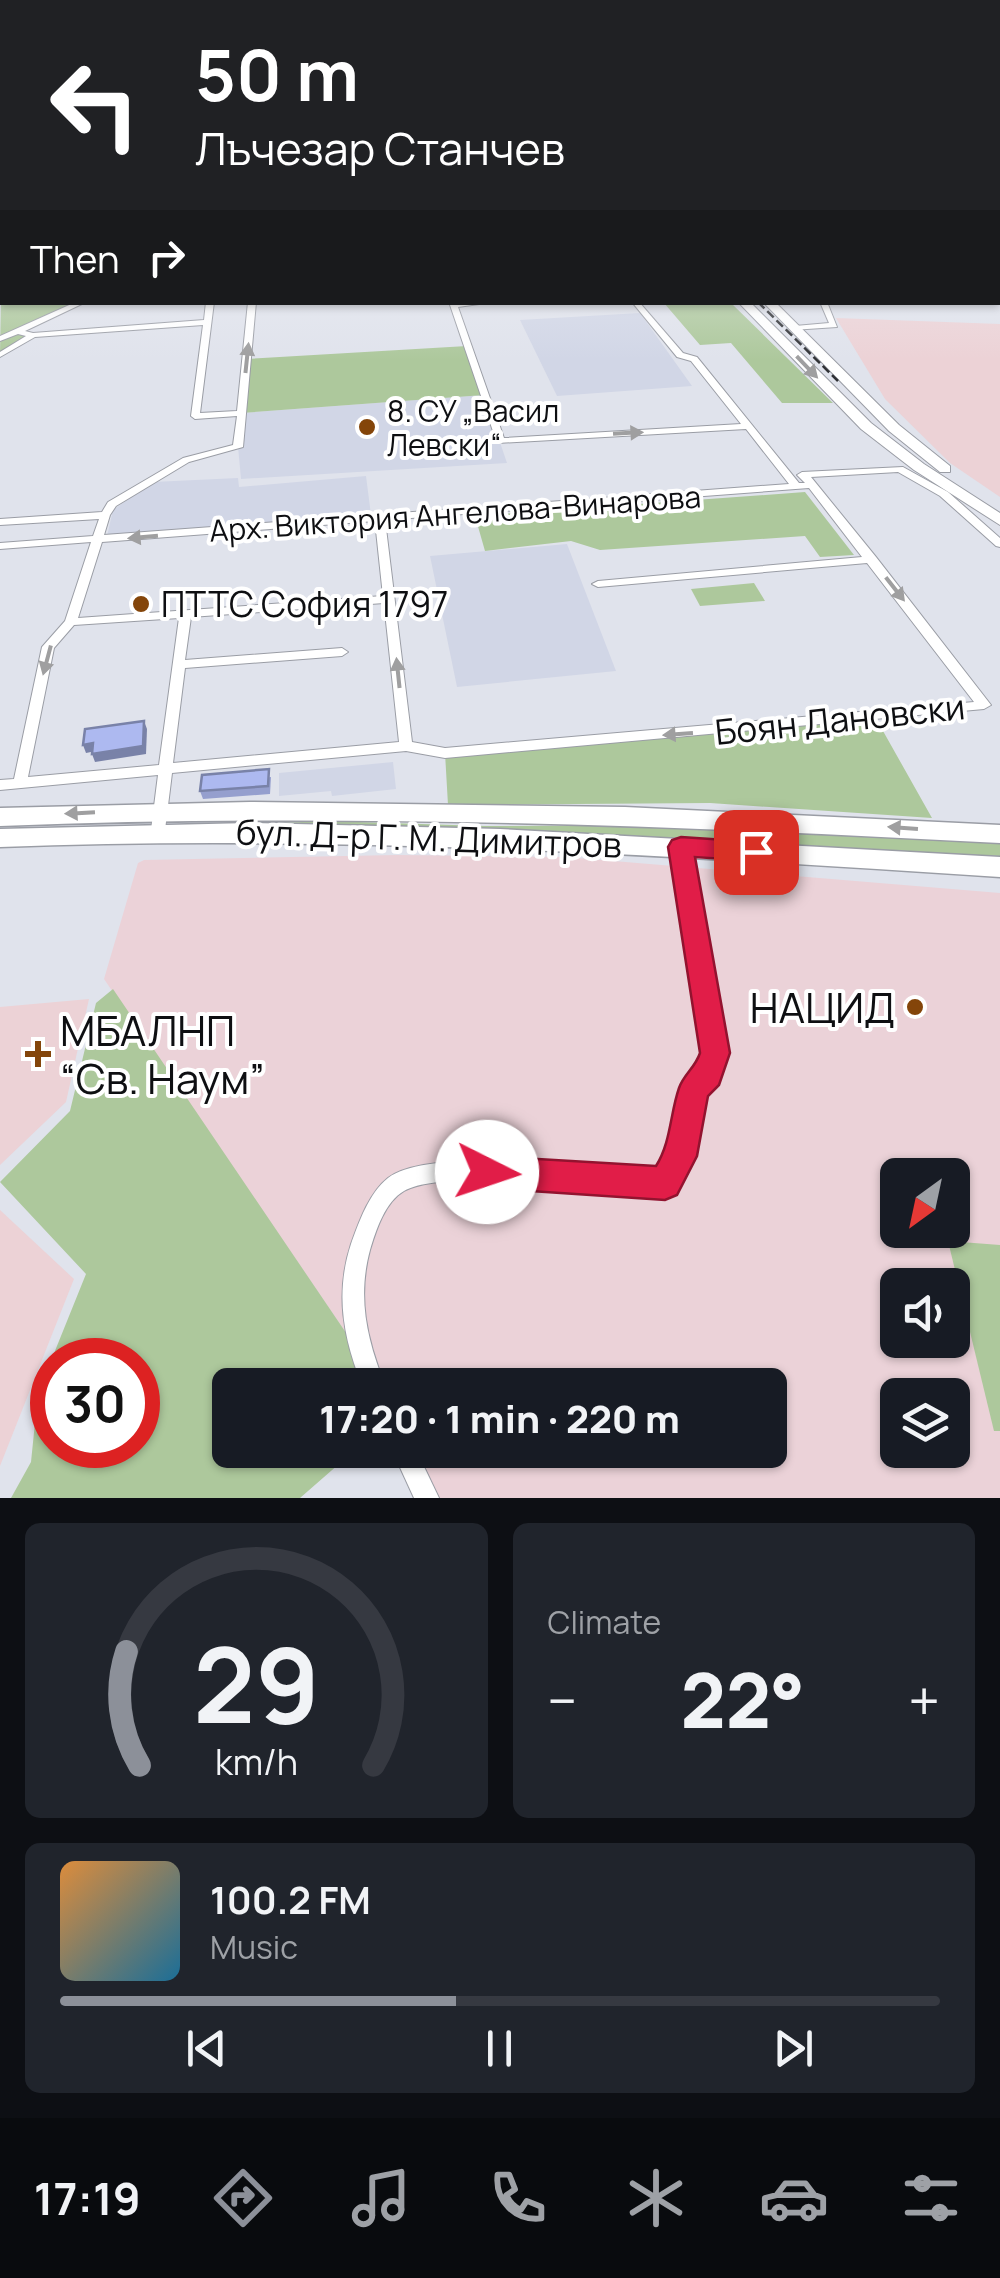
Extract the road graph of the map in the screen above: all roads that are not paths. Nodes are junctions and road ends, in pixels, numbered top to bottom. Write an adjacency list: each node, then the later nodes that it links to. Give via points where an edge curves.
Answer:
1 (76, 305): 11 (street)
2 (210, 305): 9 (street)
3 (252, 305): 15 (street, one-way to 3)
4 (453, 305): 16 (street, one-way to 16, via 500,440)
5 (638, 305): 16 (street)
6 (746, 305): 18 (main road, one-way to 18)
7 (771, 305): 10 (main road)
8 (824, 305): 10 (street, via 834,325)
9 (208, 322): 12 (street); 15 (street, via 195,416)
10 (795, 328): 17 (main road)
11 (17, 331): 12 (street); 13 (street)
12 (32, 335): 14 (street)
13 (0, 339)
14 (0, 355)
15 (241, 412): 22 (street, via 238,448 186,460 112,504)
16 (750, 426): 20 (street)
17 (894, 428): 18 (main road); 21 (main road)
18 (872, 430): 24 (main road)
19 (808, 480): 20 (street, Арх. Виктория Ангелова-Винарова); 27 (street, Арх. Виктория Ангелова-Винарова, via 900,469 944,494); 29 (street, Боян Дановски)
20 (793, 481): 23 (street, Арх. Виктория Ангелова-Винарова)
21 (1000, 507)
22 (105, 515): 25 (street); 26 (street)
23 (380, 518): 26 (street, Арх. Виктория Ангелова-Винарова, one-way to 26); 31 (street)
24 (1000, 520)
25 (0, 522)
26 (96, 540): 28 (street, Арх. Виктория Ангелова-Винарова); 33 (street)
27 (1000, 544)
28 (0, 546)
29 (872, 559): 30 (street); 36 (street, Боян Дановски, one-way to 36, via 984,704 445,753)
30 (598, 584)
31 (390, 599): 32 (street); 36 (street, one-way to 31)
32 (185, 614): 33 (street); 35 (street)
33 (70, 622): 38 (street, one-way to 38, via 48,646)
34 (342, 652): 35 (street)
35 (177, 665): 37 (street)
36 (406, 746): 37 (street, Боян Дановски)
37 (165, 772): 38 (street, Боян Дановски); 41 (street)
38 (20, 783): 39 (street, Боян Дановски)
39 (0, 785)
40 (0, 817): 41 (main road, бул. Д-р Г. М. Димитров, one-way to 40)
41 (159, 820): 42 (main road, бул. Д-р Г. М. Димитров, one-way to 41, via 737,818); 43 (main road, бул. Д-р Г. М. Димитров); 44 (main road, бул. Д-р Г. М. Димитров)
42 (1000, 834)
43 (0, 838)
44 (681, 847): 45 (main road, бул. Д-р Г. М. Димитров); 46 (street, via 715,1053 708,1076 694,1089 680,1156 665,1183 448,1170 398,1182 370,1218 350,1299)
45 (1000, 867)
46 (366, 1368)
47 (413, 1468): 48 (street)
48 (427, 1498)

